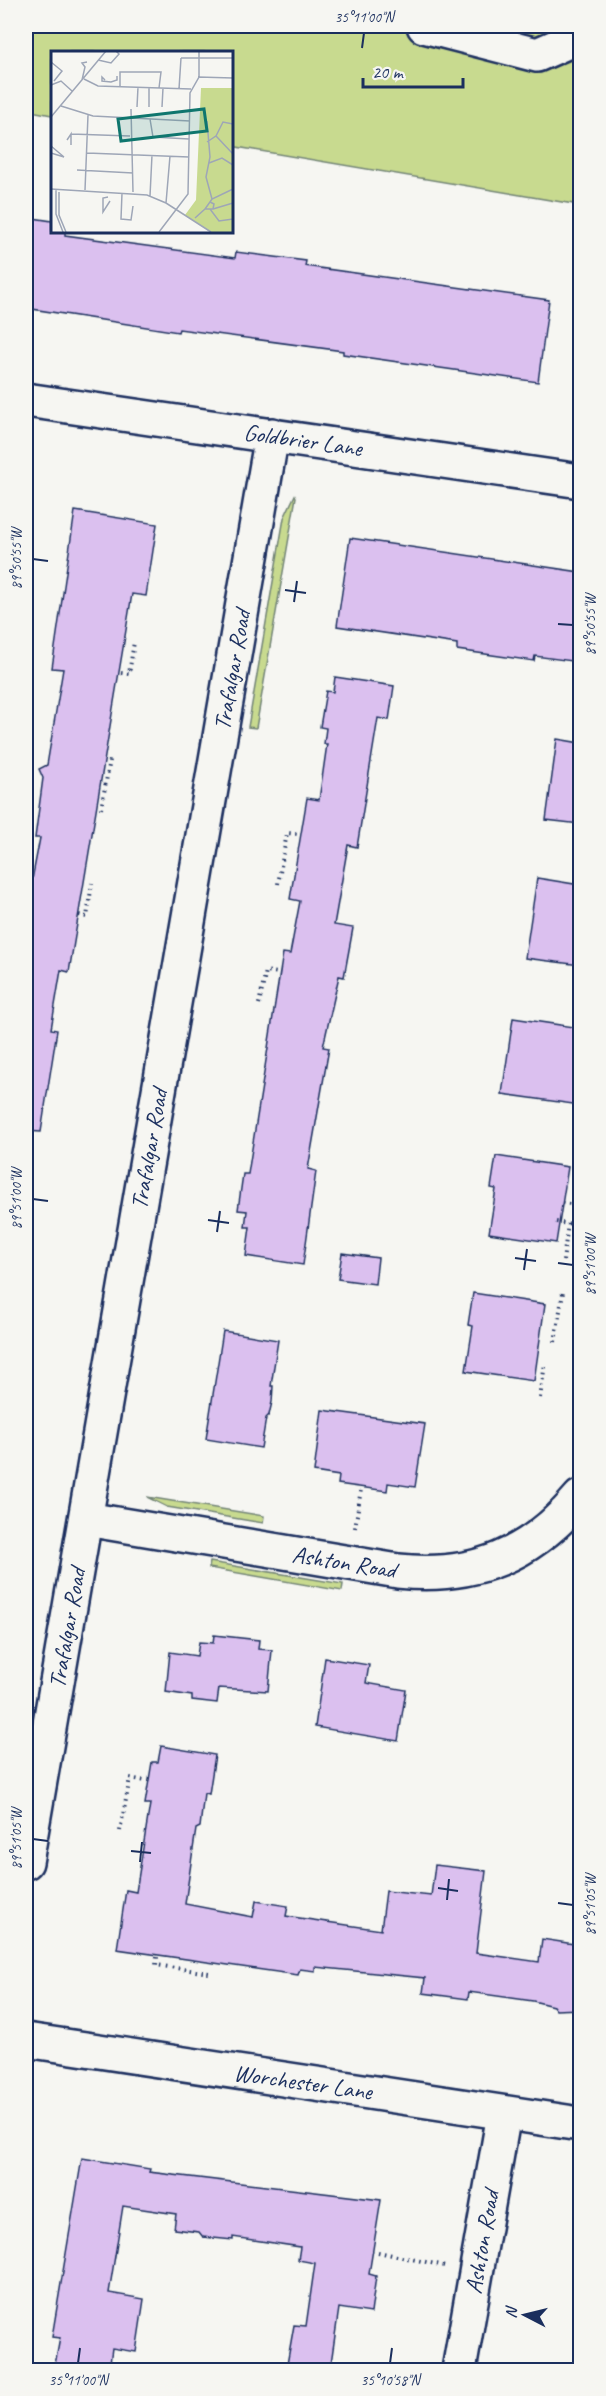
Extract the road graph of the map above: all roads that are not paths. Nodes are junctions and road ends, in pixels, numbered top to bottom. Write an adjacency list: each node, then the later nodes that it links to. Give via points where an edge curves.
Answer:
1 (424, 26): 2 (street, via 537,55)
2 (580, 36)
3 (26, 400): 4 (street, Goldbrier Lane)
4 (272, 435): 5 (street, Goldbrier Lane); 7 (street, Trafalgar Road)
5 (580, 481)
6 (580, 1497): 7 (street, Ashton Road, via 533,1542 507,1556 484,1566 438,1573 398,1571)
7 (86, 1519): 8 (street, Trafalgar Road)
8 (26, 1862)
9 (26, 2040): 10 (street, Worchester Lane)
10 (504, 2114): 11 (street, Worchester Lane); 12 (street, Ashton Road)
11 (580, 2124)
12 (459, 2370)

